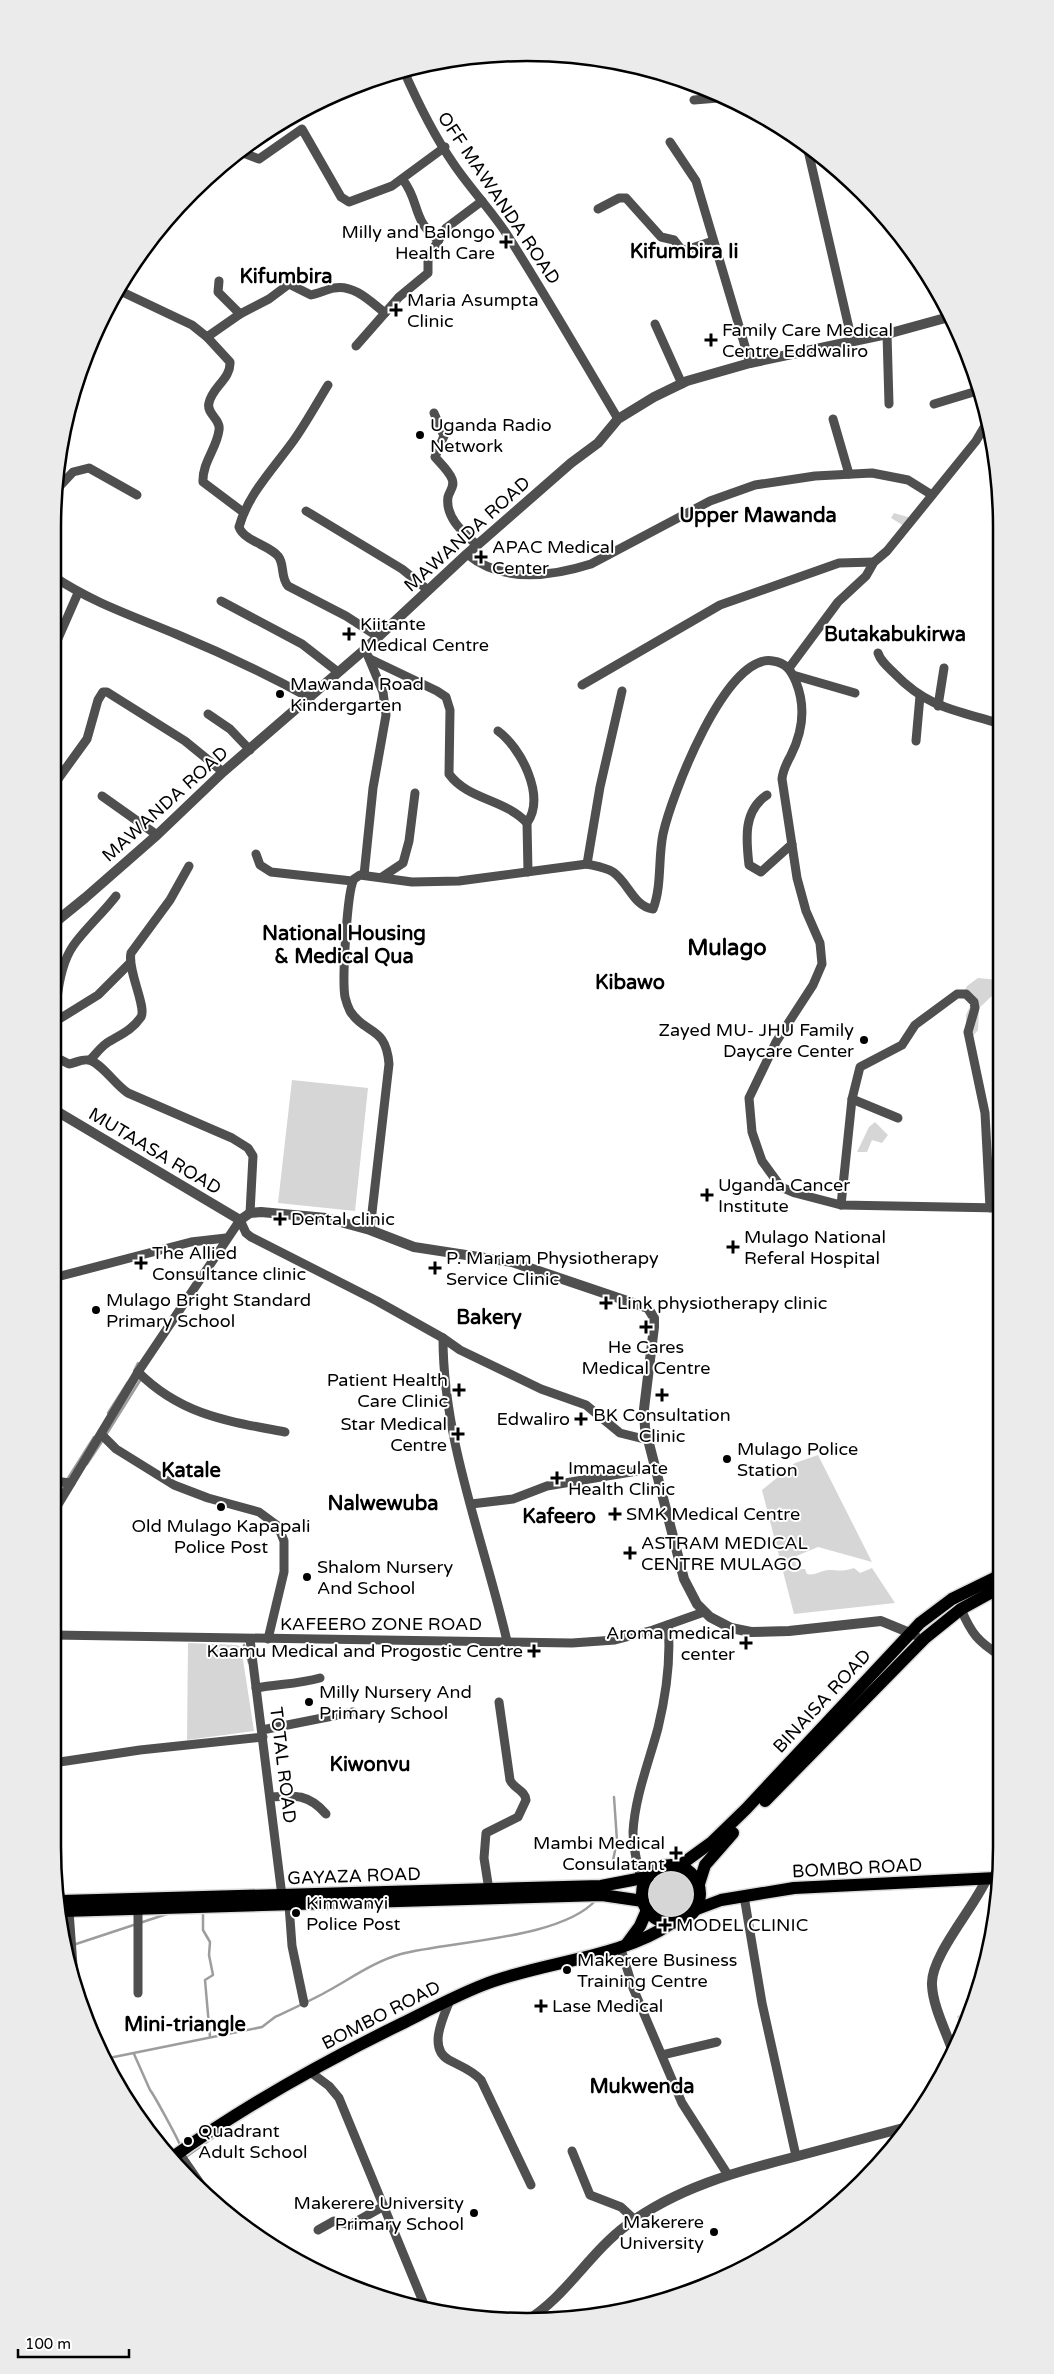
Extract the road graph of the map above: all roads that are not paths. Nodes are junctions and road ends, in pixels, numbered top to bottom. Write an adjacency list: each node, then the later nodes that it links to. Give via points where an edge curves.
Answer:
1 (407, 77): 5 (street, OFF MAWANDA ROAD)
2 (709, 99): 3 (street)
3 (694, 100)
4 (670, 142): 12 (street, via 696,181)
5 (444, 147): 8 (street); 9 (street, OFF MAWANDA ROAD)
6 (246, 155): 8 (street, via 259,160 302,129 341,197 349,202)
7 (808, 155): 21 (street)
8 (403, 180): 11 (street, via 410,189 417,217)
9 (482, 201): 11 (street, via 446,228); 30 (street, OFF MAWANDA ROAD, via 537,281)
10 (598, 209): 12 (street, via 619,198 626,198 661,237 674,240 682,250)
11 (439, 240): 15 (street, via 428,257 428,273)
12 (713, 241): 23 (street)
13 (219, 281): 16 (street, via 218,292)
14 (125, 293): 20 (street, via 172,314)
15 (385, 313): 16 (street, via 343,287 311,295 288,284 269,299); 22 (street)
16 (240, 314): 20 (street)
17 (944, 318): 19 (street, MAWANDA ROAD)
18 (654, 324): 24 (street)
19 (886, 334): 21 (street, MAWANDA ROAD); 27 (street)
20 (208, 337): 38 (street, via 230,362 230,367 209,400 208,410 219,425 219,431 208,457 203,482)
21 (852, 341): 23 (street, MAWANDA ROAD)
22 (356, 346)
23 (750, 363): 24 (street, MAWANDA ROAD)
24 (682, 384): 30 (street, MAWANDA ROAD)
25 (328, 385): 38 (street)
26 (973, 393): 28 (street)
27 (889, 404)
28 (934, 404)
29 (434, 412): 39 (street, via 444,436 435,457 452,477 448,506 454,521)
30 (618, 419): 39 (street, MAWANDA ROAD, via 598,443)
31 (833, 419): 33 (street)
32 (983, 431): 35 (street)
33 (849, 474): 35 (street, via 872,473 908,480); 40 (street, via 796,478 729,493 591,564 569,571 534,575 502,572 488,569)
34 (63, 482): 36 (street, via 73,472 89,468)
35 (932, 494): 41 (street, via 887,551)
36 (137, 495)
37 (306, 511): 43 (street, via 402,569)
38 (243, 512): 47 (street, via 240,531 277,555 288,586)
39 (477, 545): 40 (street, MAWANDA ROAD)
40 (467, 554): 43 (street, MAWANDA ROAD)
41 (874, 562): 52 (street, via 866,576 822,622); 53 (street, via 839,563 720,605)
42 (61, 582): 44 (street)
43 (428, 590): 47 (street, MAWANDA ROAD)
44 (78, 593): 46 (street); 57 (street, via 177,634)
45 (221, 601): 51 (street, via 302,644)
46 (61, 630)
47 (377, 636): 49 (street, MAWANDA ROAD)
48 (878, 653): 56 (street, via 883,663)
49 (367, 655): 51 (street, MAWANDA ROAD); 69 (street, via 446,697 450,710 449,774 460,787 518,813); 76 (street, via 383,692 386,715 373,788)
50 (944, 668): 58 (street)
51 (338, 672): 57 (street, MAWANDA ROAD)
52 (791, 672): 55 (street); 71 (street, via 800,695 803,717 792,754 783,768 782,779); 73 (street, via 779,662 767,660 750,665 740,673 706,725 685,770 663,833 654,909 640,903 615,874)
53 (582, 686)
54 (622, 691): 73 (street, via 600,787)
55 (855, 693)
56 (920, 696): 58 (street); 62 (street)
57 (310, 698): 63 (street, MAWANDA ROAD)
58 (938, 706): 60 (street)
59 (208, 714): 63 (street, via 230,729)
60 (993, 722)
61 (498, 731): 69 (street, via 509,739 525,766 534,801 533,815)
62 (916, 741)
63 (250, 750): 64 (street, MAWANDA ROAD)
64 (223, 772): 65 (street, via 178,737 103,692 87,739); 70 (street, MAWANDA ROAD)
65 (61, 774)
66 (415, 794): 77 (street, via 403,863)
67 (767, 795): 71 (street, via 757,802 748,816 750,865 760,872)
68 (102, 796): 70 (street)
69 (527, 823): 75 (street)
70 (157, 835): 80 (street, MAWANDA ROAD)
71 (792, 844): 90 (street, via 797,878 820,944 822,964 813,986 776,1042 750,1098 750,1117 756,1148 780,1187)
72 (256, 854): 78 (street, via 260,865 271,872)
73 (587, 864): 75 (street)
74 (189, 866): 81 (street, via 170,900 132,950)
75 (528, 872): 77 (street, via 459,881 421,882)
76 (364, 875): 77 (street); 78 (street, via 356,876)
77 (382, 877)
78 (352, 881): 94 (street, via 345,997 356,1018 381,1036 389,1064)
79 (116, 896): 82 (street, via 64,960)
80 (61, 917)
81 (130, 959): 83 (street, via 98,995); 84 (street, via 136,992 143,1006 142,1015 131,1028 105,1044)
82 (61, 983)
83 (61, 1018)
84 (90, 1060): 85 (street, via 69,1064); 92 (street, via 128,1093 248,1148 254,1161)
85 (61, 1061)
86 (852, 1099): 88 (street); 89 (street, via 860,1067 902,1045 915,1025 957,994 966,994 975,1008 968,1032 985,1113); 90 (street)
87 (61, 1114): 93 (street, MUTAASA ROAD)
88 (898, 1118)
89 (993, 1189)
90 (841, 1205): 91 (street)
91 (993, 1208)
92 (250, 1213): 93 (street); 94 (street, via 326,1218)
93 (240, 1220): 95 (street); 97 (street, via 246,1233 259,1241 377,1300)
94 (370, 1230): 101 (street, via 419,1248 517,1264 648,1308 654,1318 644,1409)
95 (226, 1238): 96 (street, via 183,1244); 98 (street)
96 (61, 1276)
97 (444, 1338): 101 (street, via 460,1350 541,1389 586,1405 620,1433); 106 (street, via 446,1396)
98 (138, 1372): 99 (street, via 152,1386 190,1409 215,1418); 100 (street)
99 (285, 1432)
100 (102, 1435): 104 (street); 116 (street, via 116,1449 174,1485 259,1512 278,1526 284,1540 284,1572)
101 (648, 1440): 102 (street)
102 (655, 1468): 106 (street, via 547,1486 513,1500); 110 (street, via 684,1579 690,1594)
103 (61, 1482): 104 (street)
104 (71, 1484): 105 (street)
105 (61, 1499)
106 (471, 1504): 117 (street)
107 (993, 1579): 112 (main road, BINAISA ROAD, via 952,1599)
108 (993, 1591): 109 (main road)
109 (961, 1609): 114 (main road); 118 (street, via 970,1631)
110 (704, 1612): 111 (street, KAFEERO ZONE ROAD); 112 (street, via 724,1625 748,1631 790,1631 881,1621)
111 (668, 1625): 117 (street, KAFEERO ZONE ROAD, via 615,1640 572,1643); 128 (street, via 669,1647 662,1708 634,1822 634,1845)
112 (910, 1633): 114 (street); 127 (main road, BINAISA ROAD, via 739,1815 712,1842)
113 (61, 1635): 115 (street, KAFEERO ZONE ROAD)
114 (925, 1638): 130 (main road, via 716,1851 702,1870)
115 (250, 1639): 116 (street, KAFEERO ZONE ROAD); 120 (street, TOTAL ROAD)
116 (268, 1639): 117 (street, KAFEERO ZONE ROAD)
117 (507, 1641)
118 (993, 1651)
119 (320, 1678): 120 (street, via 300,1684)
120 (256, 1688): 123 (street, TOTAL ROAD)
121 (499, 1702): 131 (street, via 510,1780 526,1800 518,1817 486,1833 484,1858)
122 (353, 1712): 123 (street)
123 (262, 1734): 124 (street); 125 (street, TOTAL ROAD)
124 (61, 1762)
125 (271, 1797): 126 (street, via 300,1795 314,1802); 134 (street, TOTAL ROAD)
126 (326, 1814)
127 (679, 1866): 128 (main road, via 664,1866); 130 (main road, via 690,1872)
128 (644, 1877): 131 (main road, GAYAZA ROAD, via 601,1886); 135 (main road)
129 (991, 1879): 132 (main road, BOMBO ROAD, via 814,1886); 145 (street, via 940,1955 932,1980)
130 (700, 1888): 133 (main road); 138 (main road)
131 (489, 1890): 134 (main road, GAYAZA ROAD, via 404,1890)
132 (744, 1896): 133 (main road, BOMBO ROAD); 151 (street, via 762,2003)
133 (721, 1900): 138 (main road, BOMBO ROAD)
134 (286, 1901): 135 (main road, GAYAZA ROAD, via 602,1895); 136 (main road, GAYAZA ROAD); 137 (main road, GAYAZA ROAD); 143 (street, TOTAL ROAD)
135 (645, 1906): 139 (main road, via 653,1917); 140 (main road, via 640,1926)
136 (65, 1908): 137 (main road, GAYAZA ROAD)
137 (138, 1909): 141 (street)
138 (697, 1909): 139 (main road, via 688,1918)
139 (670, 1924): 140 (main road, BOMBO ROAD)
140 (623, 1946): 142 (main road, BOMBO ROAD, via 486,1984); 146 (street, via 633,1988)
141 (138, 1994)
142 (450, 2000): 147 (main road, BOMBO ROAD); 153 (street, via 441,2023 440,2051 445,2058 473,2072 481,2080)
143 (304, 2003)
144 (717, 2042): 146 (street)
145 (950, 2042)
146 (662, 2055): 152 (street, via 693,2123)
147 (309, 2071): 150 (main road, BOMBO ROAD, via 216,2126); 154 (street, via 339,2098)
148 (898, 2129): 151 (street)
149 (572, 2151): 155 (street, via 590,2195 621,2206)
150 (177, 2154)
151 (796, 2156): 152 (street)
152 (728, 2175): 155 (street, via 684,2190)
153 (530, 2186)
154 (384, 2206): 156 (street, via 350,2225 334,2221); 157 (street)
155 (635, 2220): 158 (street, via 604,2245)
156 (318, 2230)
157 (423, 2301)
158 (539, 2313)

